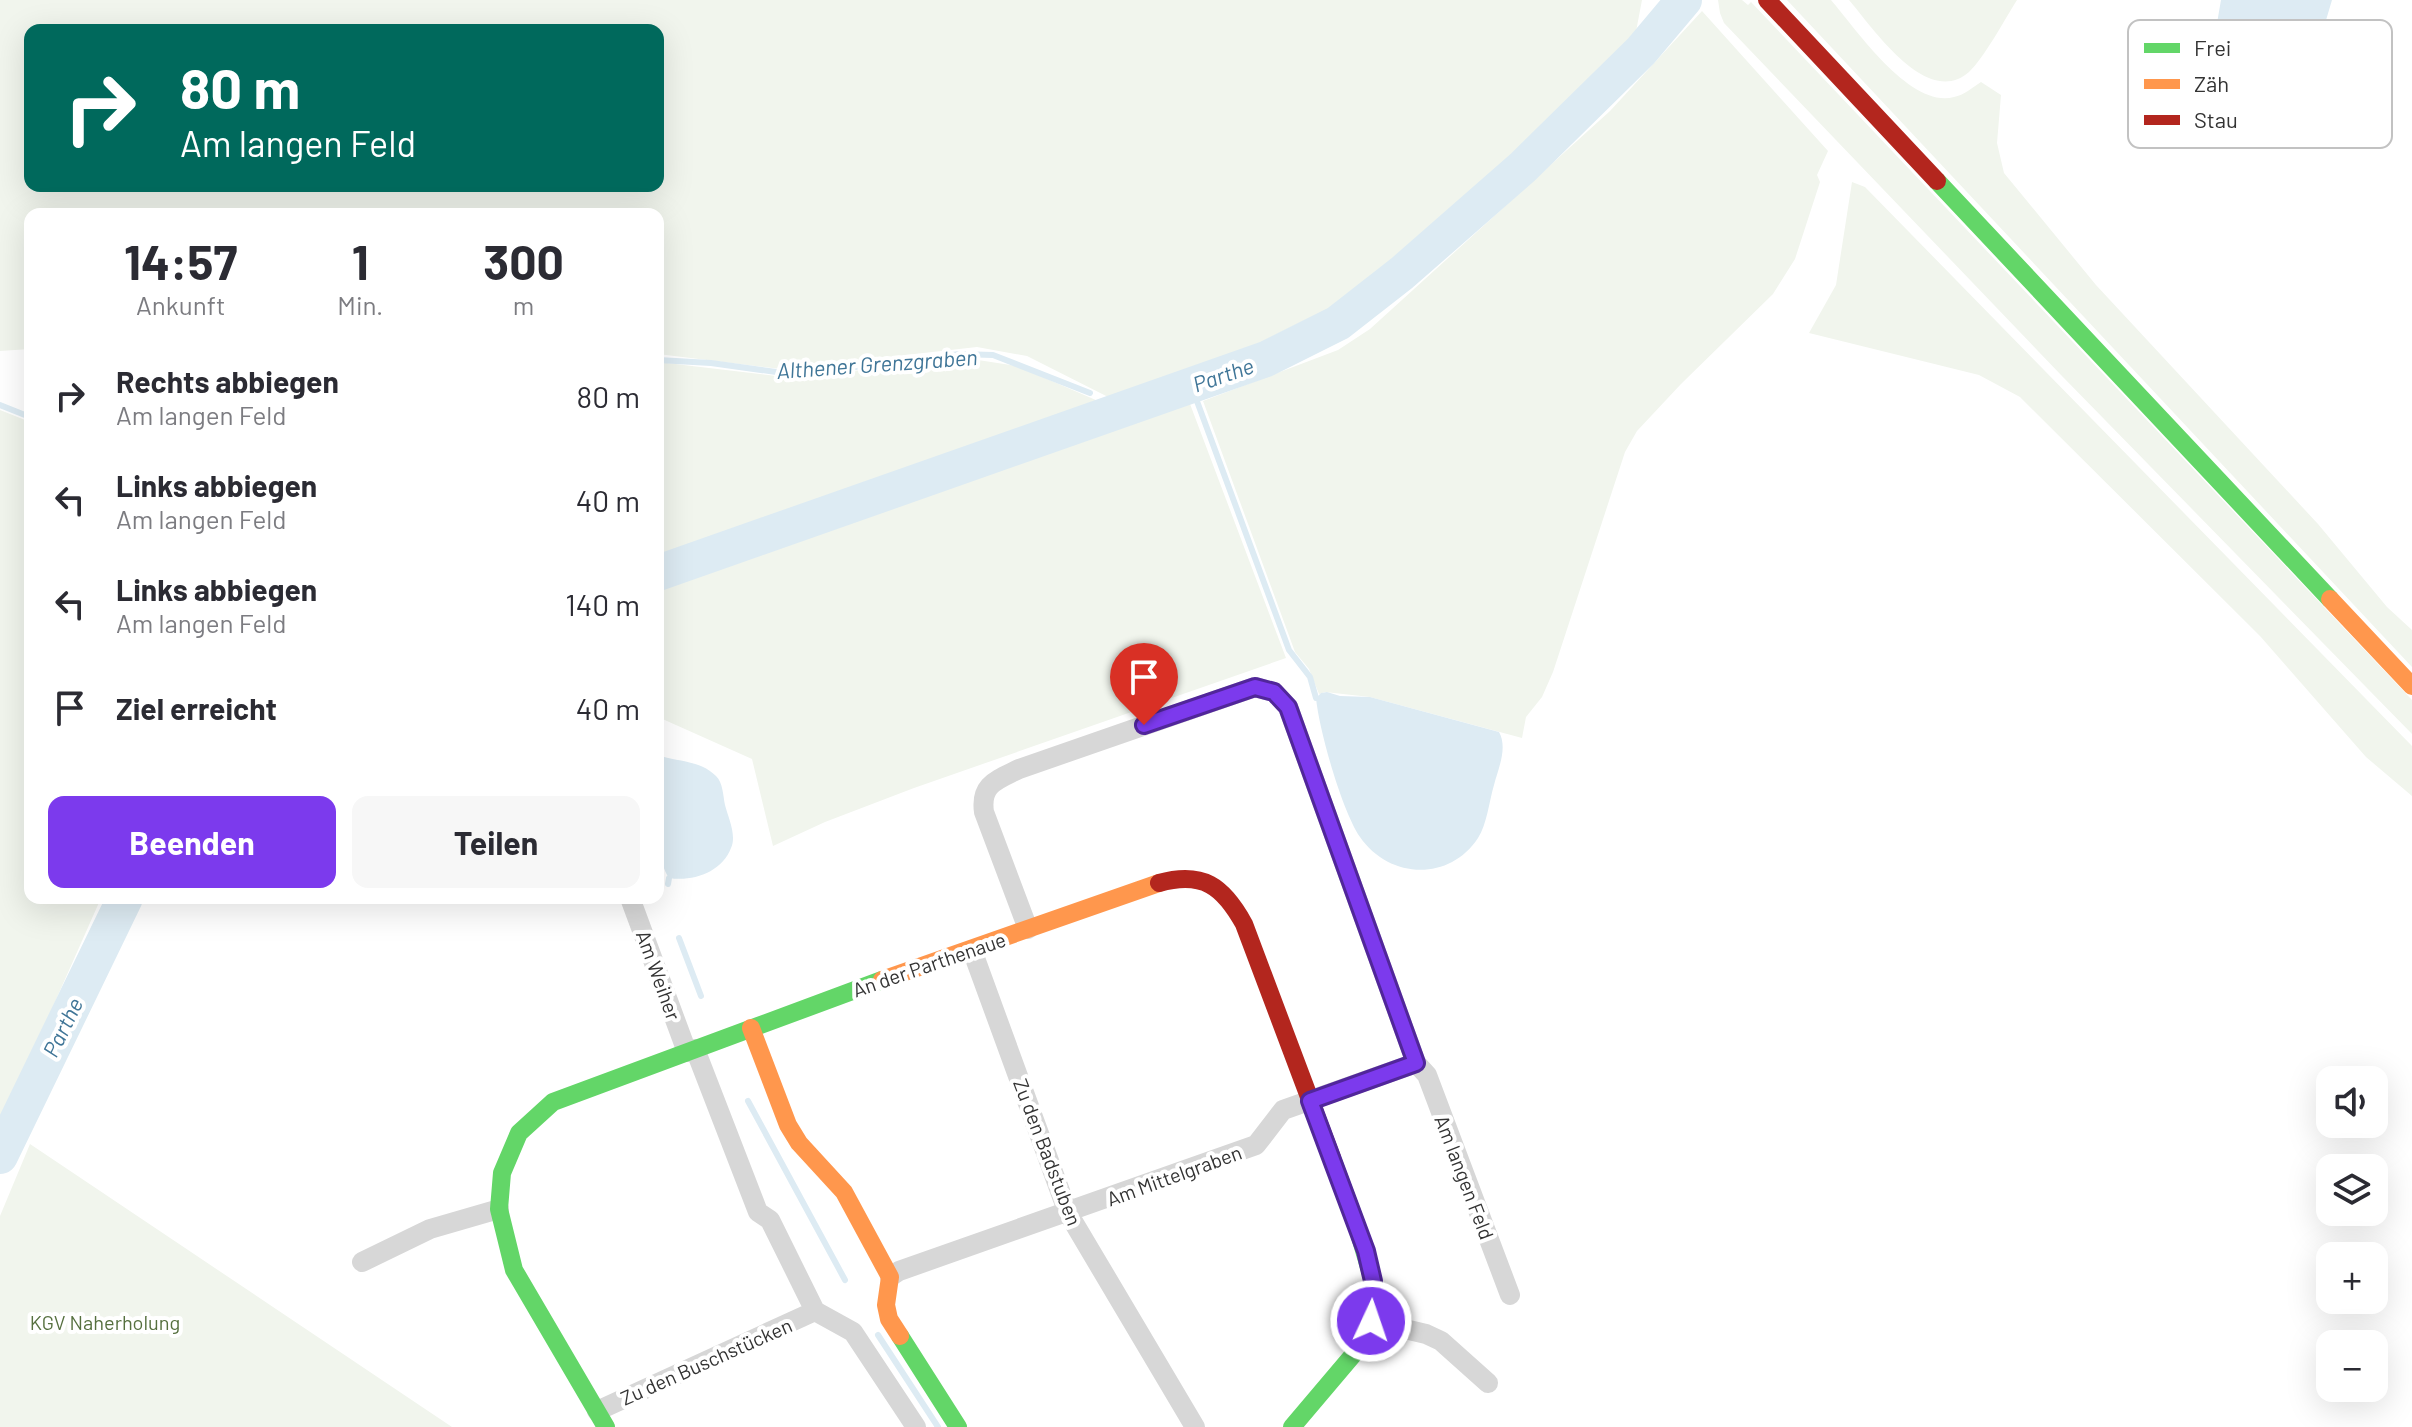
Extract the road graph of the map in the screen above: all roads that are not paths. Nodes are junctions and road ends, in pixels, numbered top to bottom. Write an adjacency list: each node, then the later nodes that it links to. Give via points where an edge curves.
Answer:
1 (1767, 0): 2 (street)
2 (2412, 686)
3 (632, 904): 7 (street, Am Weiher)
4 (1028, 929): 5 (street, An der Parthenaue); 8 (street, Am langen Feld, via 984,812 982,799 990,786 1019,769 1255,687 1274,692 1288,707); 9 (street, An der Parthenaue, via 1171,879 1207,881 1225,893 1244,924)
5 (972, 950): 6 (street, An der Parthenaue); 11 (street, Zu den Badstuben)
6 (751, 1028): 7 (street, An der Parthenaue); 13 (street, via 788,1125 844,1192)
7 (691, 1051): 10 (street, An der Parthenaue, via 553,1102 519,1133 502,1173); 15 (street, Am Weiher, via 758,1212 770,1220)
8 (1416, 1063): 9 (street); 14 (street, Am langen Feld, via 1427,1075)
9 (1310, 1101): 11 (street, Am Mittelgraben, via 1283,1110 1256,1145); 16 (street, An der Parthenaue, via 1366,1251 1373,1281)
10 (499, 1209): 12 (street, via 430,1229); 18 (street, An der Parthenaue, via 514,1270)
11 (1068, 1213): 13 (street, Am Mittelgraben); 21 (street, Zu den Badstuben)
12 (362, 1262)
13 (890, 1277): 20 (street, via 889,1319)
14 (1510, 1295)
15 (815, 1311): 18 (street, Zu den Buschstücken); 19 (street, via 853,1332)
16 (1371, 1321): 17 (street, via 1441,1341); 22 (street, An der Parthenaue, via 1354,1357)
17 (1488, 1383)
18 (601, 1419)
19 (916, 1427)
20 (958, 1427)
21 (1195, 1427)
22 (1292, 1427)

